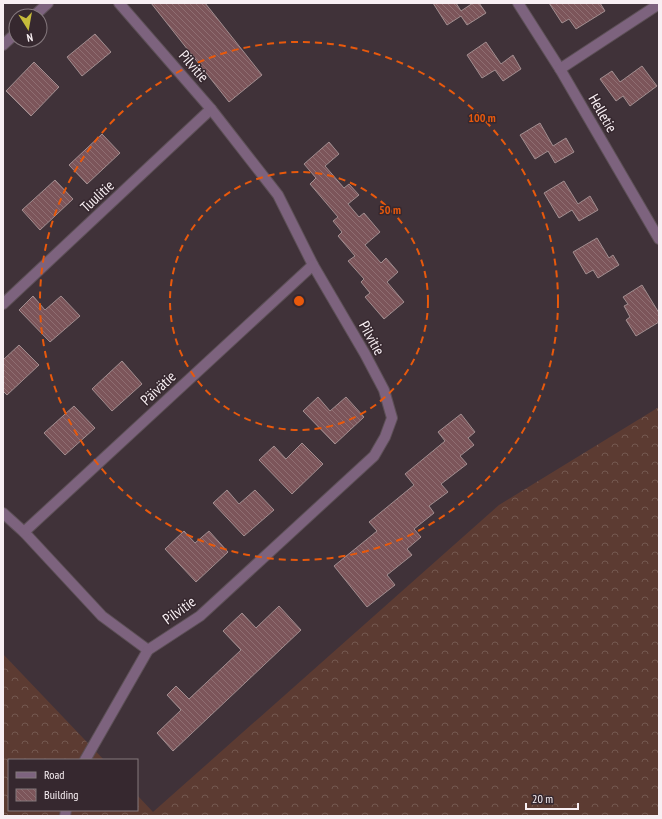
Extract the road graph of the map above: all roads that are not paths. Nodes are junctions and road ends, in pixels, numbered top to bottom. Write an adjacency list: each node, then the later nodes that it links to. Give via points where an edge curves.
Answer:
1 (119, 3): 5 (street, Pilvitie)
2 (518, 3): 4 (street, Helletie)
3 (659, 4): 4 (street)
4 (560, 69): 6 (street, Helletie)
5 (211, 109): 7 (street, Pilvitie, via 278,195); 8 (street, Tuulitie)
6 (659, 239)
7 (313, 265): 10 (street, Päivätie); 11 (street, Pilvitie, via 384,390 392,418 385,437 374,456 200,616)
8 (3, 304)
9 (3, 513): 10 (street)
10 (24, 532): 11 (street, via 102,616)
11 (148, 650): 12 (street, Pilvitie)
12 (86, 759)

